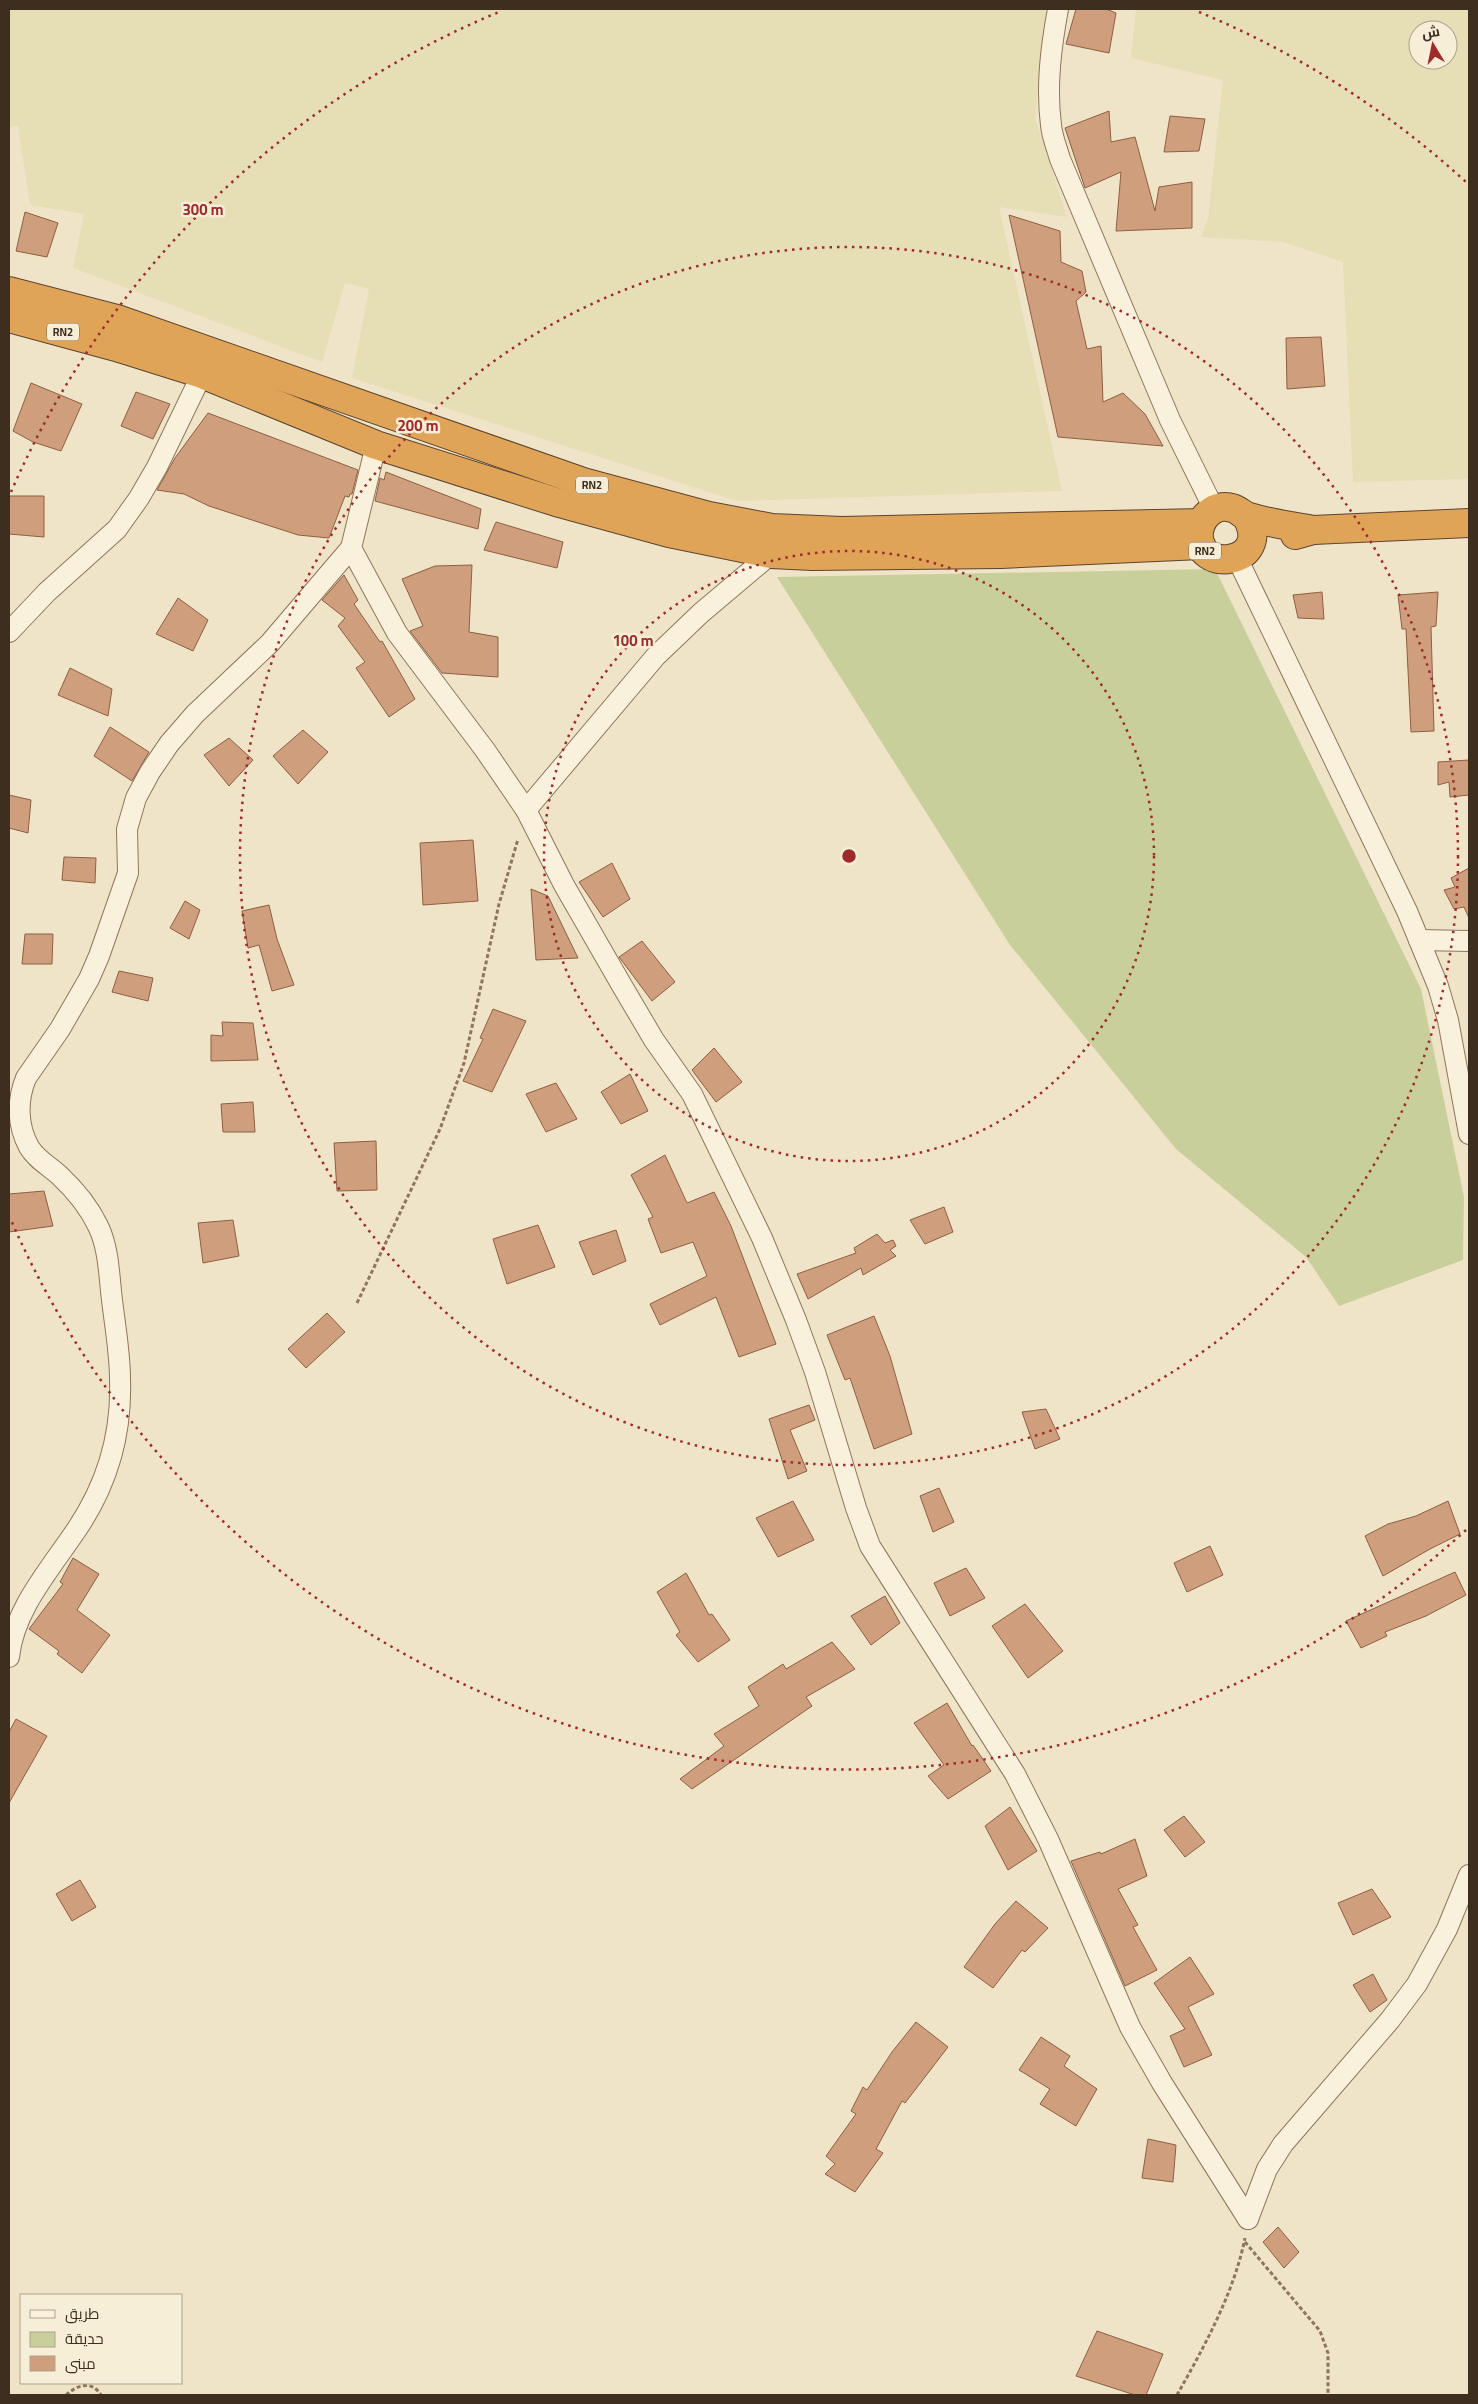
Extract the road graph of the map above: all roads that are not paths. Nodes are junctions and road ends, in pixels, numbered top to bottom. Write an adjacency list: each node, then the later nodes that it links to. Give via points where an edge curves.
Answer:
1 (1058, 9): 8 (street, via 1050,53 1049,98 1051,127 1060,159 1170,420)
2 (9, 291): 8 (highway, RN2, via 117,319 583,482 709,516 772,528 842,531)
3 (9, 318): 4 (highway, RN2)
4 (202, 374): 5 (highway, RN2); 13 (street, via 157,466 117,529 47,592)
5 (376, 445): 10 (street); 12 (highway, RN2, via 669,533)
6 (1246, 516): 8 (highway, RN2, via 1231,508); 9 (highway, RN2); 11 (highway, via 1252,528)
7 (1469, 523): 9 (highway, RN2)
8 (1205, 526): 11 (highway, RN2, via 1207,553 1216,559 1227,560); 12 (highway, RN2, via 1001,554)
9 (1313, 530): 11 (highway, RN2)
10 (351, 548): 14 (street, via 397,633); 17 (street, via 270,643 169,744 150,772 136,798 127,829 128,872 99,956 75,1003 26,1078)
11 (1244, 552): 15 (street)
12 (771, 554): 14 (street, via 701,612 656,656)
13 (9, 632)
14 (526, 810): 20 (street, via 616,976 654,1040 692,1094 762,1238 815,1372 870,1546 1016,1774 1130,2027 1248,2218 1267,2169 1283,2144 1417,1984 1447,1929)
15 (1419, 940): 16 (street); 18 (street, via 1448,1020)
16 (1469, 941)
17 (16, 1134): 19 (street, via 70,1186 99,1226 107,1252 120,1379 118,1429 111,1462 99,1492 78,1527 34,1590 10,1641)
18 (1469, 1134)
19 (9, 1658)
20 (1469, 1875)

